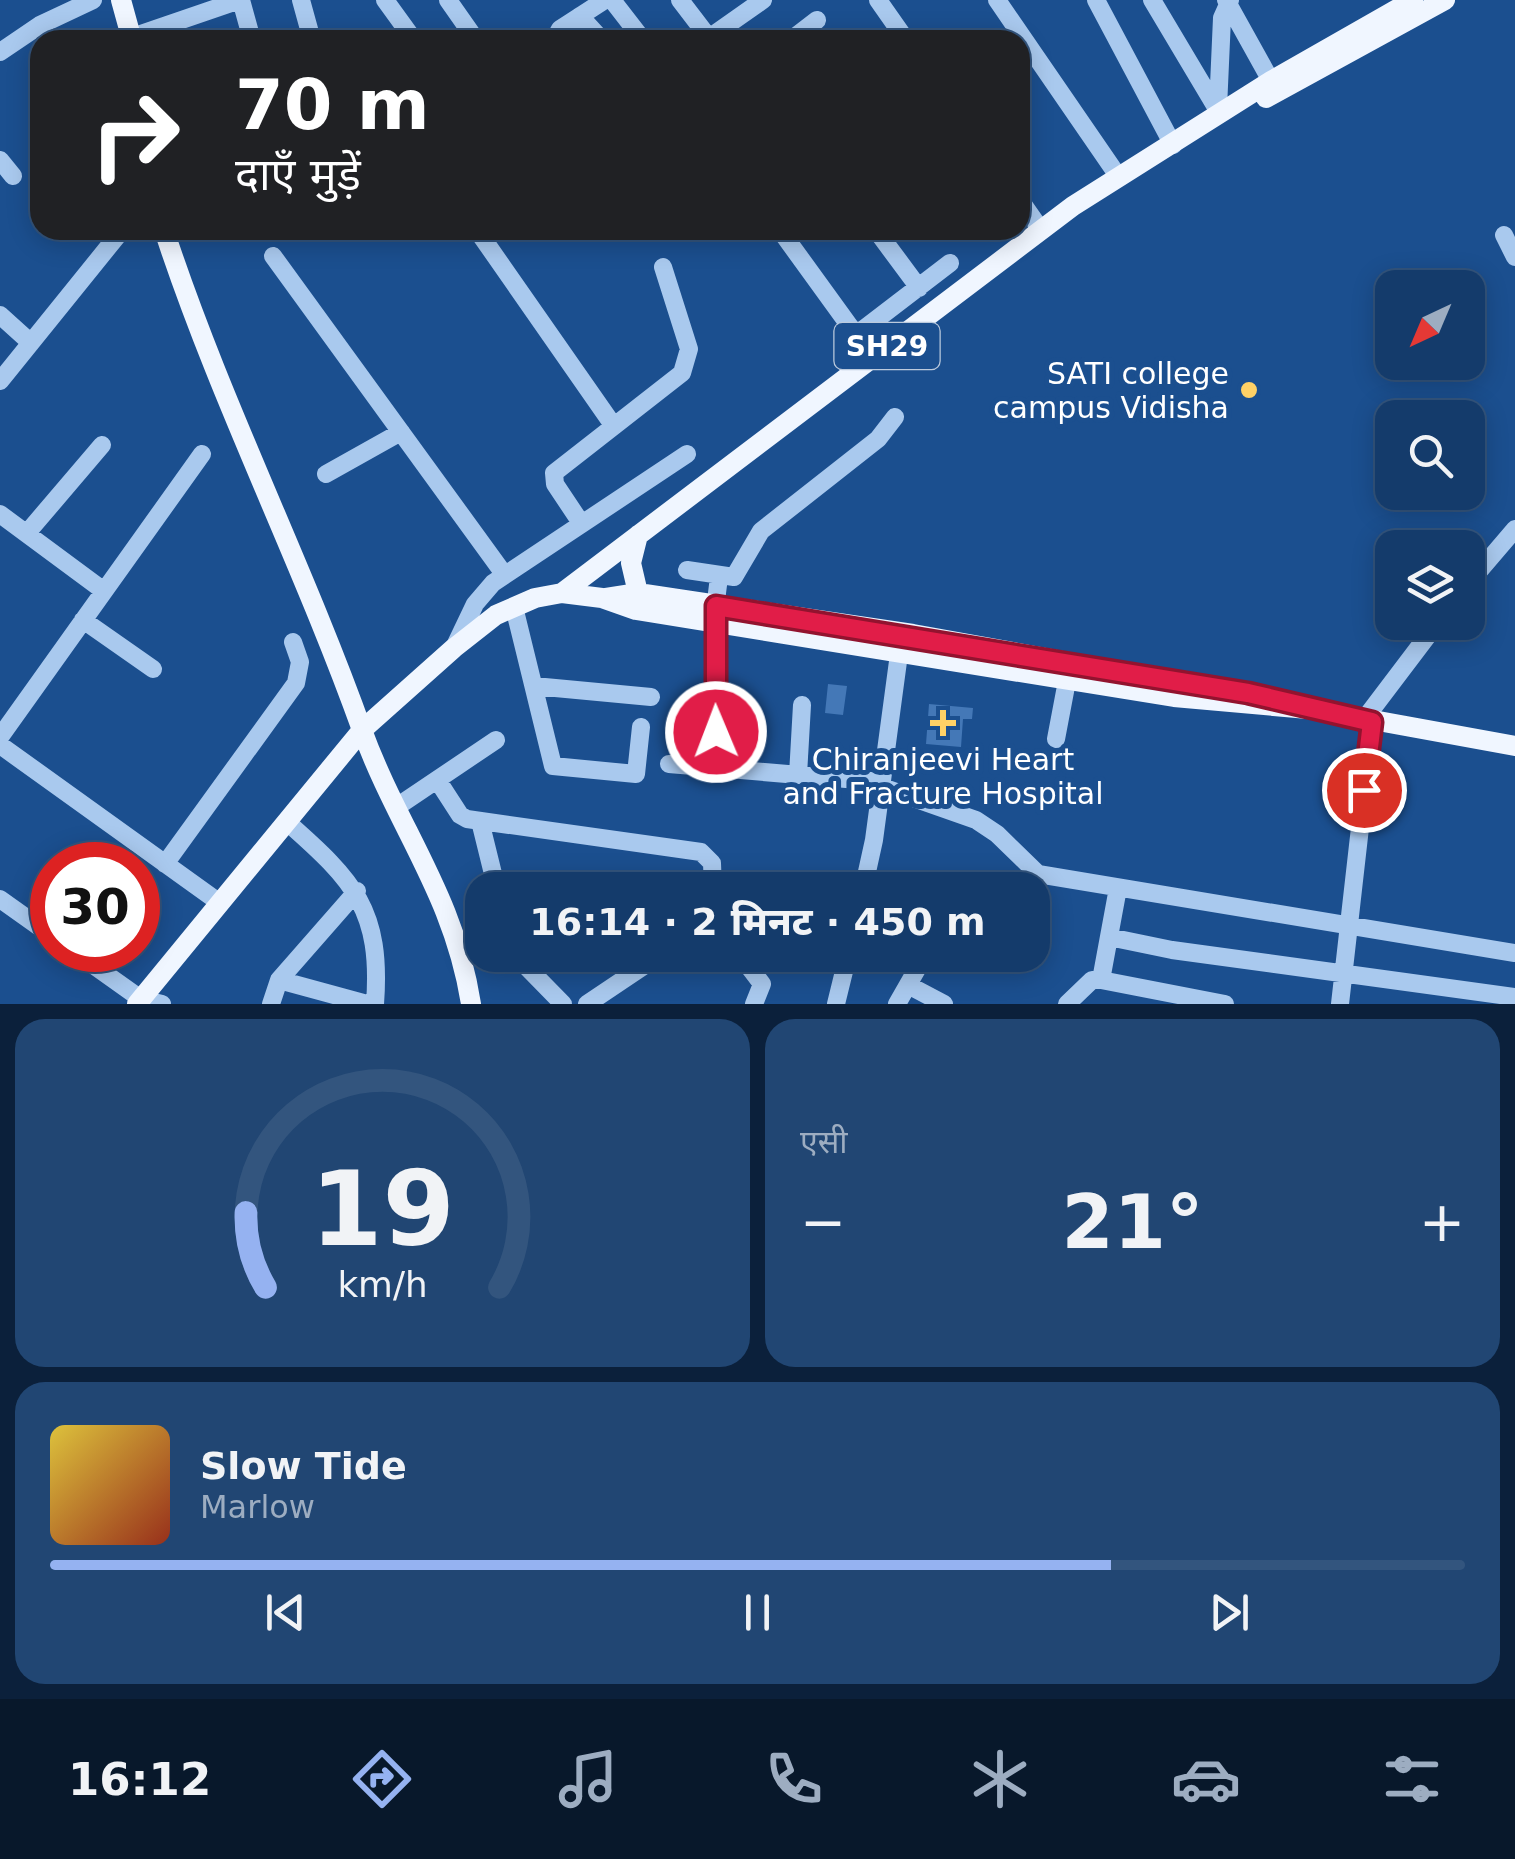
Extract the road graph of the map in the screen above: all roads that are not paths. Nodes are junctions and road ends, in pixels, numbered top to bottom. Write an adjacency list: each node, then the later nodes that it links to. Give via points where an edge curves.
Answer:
1 (93, 0): 19 (street)
2 (121, 0): 20 (main road)
3 (240, 0): 21 (street); 22 (street)
4 (301, 0): 23 (street)
5 (384, 0): 24 (street)
6 (448, 0): 25 (street)
7 (609, 0): 17 (street); 28 (street)
8 (680, 0): 29 (street)
9 (763, 0): 30 (street)
10 (878, 0): 32 (street)
11 (997, 0): 33 (street)
12 (1096, 0): 39 (street)
13 (1152, 0): 38 (street)
14 (1413, 0): 37 (main road, SH29)
15 (1445, 0): 38 (main road, SH29, via 1294,84)
16 (1228, 1): 37 (street); 38 (street)
17 (580, 16): 26 (street); 27 (street)
18 (817, 20): 31 (street)
19 (33, 30)
20 (129, 30)
21 (157, 30)
22 (249, 30)
23 (309, 30)
24 (406, 30)
25 (469, 30)
26 (559, 30)
27 (593, 30)
28 (634, 30)
29 (701, 30)
30 (720, 30)
31 (804, 30)
32 (899, 30)
33 (1018, 30)
34 (30, 32): 36 (street)
35 (1030, 48): 42 (street)
36 (0, 52)
37 (1271, 81): 38 (main road, SH29)
38 (1219, 115): 39 (main road, SH29)
39 (1173, 144): 42 (main road, SH29)
40 (0, 160): 41 (street)
41 (13, 176)
42 (1118, 176): 44 (main road, SH29)
43 (1030, 214): 44 (street)
44 (1041, 230): 46 (main road, SH29)
45 (1504, 236): 54 (street)
46 (1030, 238)
47 (114, 240): 60 (street)
48 (168, 240): 99 (main road)
49 (484, 240): 64 (street)
50 (787, 240): 59 (street)
51 (883, 240): 57 (street)
52 (1028, 240): 61 (main road, SH29)
53 (273, 256): 65 (street)
54 (1515, 257)
55 (950, 264): 57 (street)
56 (663, 267): 64 (street, via 689,362)
57 (919, 288): 59 (street)
58 (0, 315): 60 (street)
59 (856, 335): 61 (street)
60 (31, 343): 62 (street)
61 (872, 357): 74 (main road, SH29)
62 (0, 381)
63 (895, 417): 78 (street, via 878,439 761,532 734,577)
64 (613, 425): 71 (street, via 554,473)
65 (400, 432): 69 (street); 77 (street)
66 (102, 445): 73 (street)
67 (202, 454): 79 (street)
68 (687, 454): 71 (street)
69 (326, 474)
70 (0, 514): 73 (street)
71 (581, 523): 77 (street)
72 (1515, 529): 75 (street)
73 (27, 534): 79 (street)
74 (638, 535): 80 (main road, SH29); 81 (main road, via 631,563)
75 (1485, 564)
76 (687, 570): 78 (street)
77 (504, 574): 89 (street, via 475,604)
78 (719, 577): 84 (street)
79 (104, 591): 85 (street)
80 (562, 593): 82 (main road); 83 (main road)
81 (638, 594): 82 (main road); 84 (main road)
82 (602, 598): 84 (main road, via 636,610)
83 (514, 607): 89 (main road); 93 (street)
84 (714, 615): 86 (main road); 90 (main road); 106 (street)
85 (83, 620): 91 (street); 100 (street)
86 (901, 633): 90 (street); 96 (main road)
87 (1425, 640): 97 (street)
88 (293, 642): 113 (street, via 300,662 296,683)
89 (454, 648): 99 (main road)
90 (899, 656): 92 (main road); 109 (street)
91 (153, 669)
92 (1068, 681): 96 (main road); 101 (street)
93 (534, 686): 94 (street); 98 (street, via 557,768 636,774)
94 (651, 697)
95 (802, 705): 107 (street)
96 (1308, 709): 97 (main road)
97 (1367, 722): 104 (main road); 122 (street)
98 (641, 727)
99 (362, 730): 110 (main road); 112 (main road)
100 (0, 738)
101 (1056, 739)
102 (496, 740): 108 (street)
103 (0, 745): 113 (street)
104 (1515, 746)
105 (669, 764): 106 (street)
106 (716, 768): 107 (street)
107 (798, 775): 109 (street)
108 (438, 781): 110 (street); 111 (street, via 460,815)
109 (882, 784): 116 (street); 117 (street, via 976,820 1038,874)
110 (398, 806): 142 (main road, via 446,905)
111 (480, 821): 114 (street); 115 (street, via 702,852)
112 (286, 822): 118 (street); 120 (main road)
113 (166, 864): 120 (street)
114 (493, 872)
115 (712, 872)
116 (866, 872)
117 (1118, 888): 122 (street); 123 (street)
118 (358, 892): 132 (street); 141 (street, via 376,948)
119 (0, 899): 121 (street)
120 (220, 903): 138 (main road)
121 (30, 920)
122 (1348, 927): 124 (street); 131 (street)
123 (1109, 936): 131 (street); 133 (street)
124 (1515, 953)
125 (104, 972): 138 (street)
126 (532, 972): 143 (street)
127 (635, 972): 144 (street)
128 (755, 972): 137 (street)
129 (844, 972): 145 (street)
130 (915, 972): 134 (street)
131 (1343, 973): 135 (street); 150 (street)
132 (279, 980): 139 (street); 140 (street)
133 (1101, 980): 136 (street); 148 (street, via 1092,980)
134 (908, 985): 146 (street); 147 (street)
135 (1515, 997)
136 (1185, 1000): 149 (street)
137 (760, 1001)
138 (147, 1002)
139 (271, 1004)
140 (367, 1004)
141 (375, 1004)
142 (471, 1004)
143 (563, 1004)
144 (587, 1004)
145 (836, 1004)
146 (897, 1004)
147 (944, 1004)
148 (1067, 1004)
149 (1225, 1004)
150 (1340, 1004)

